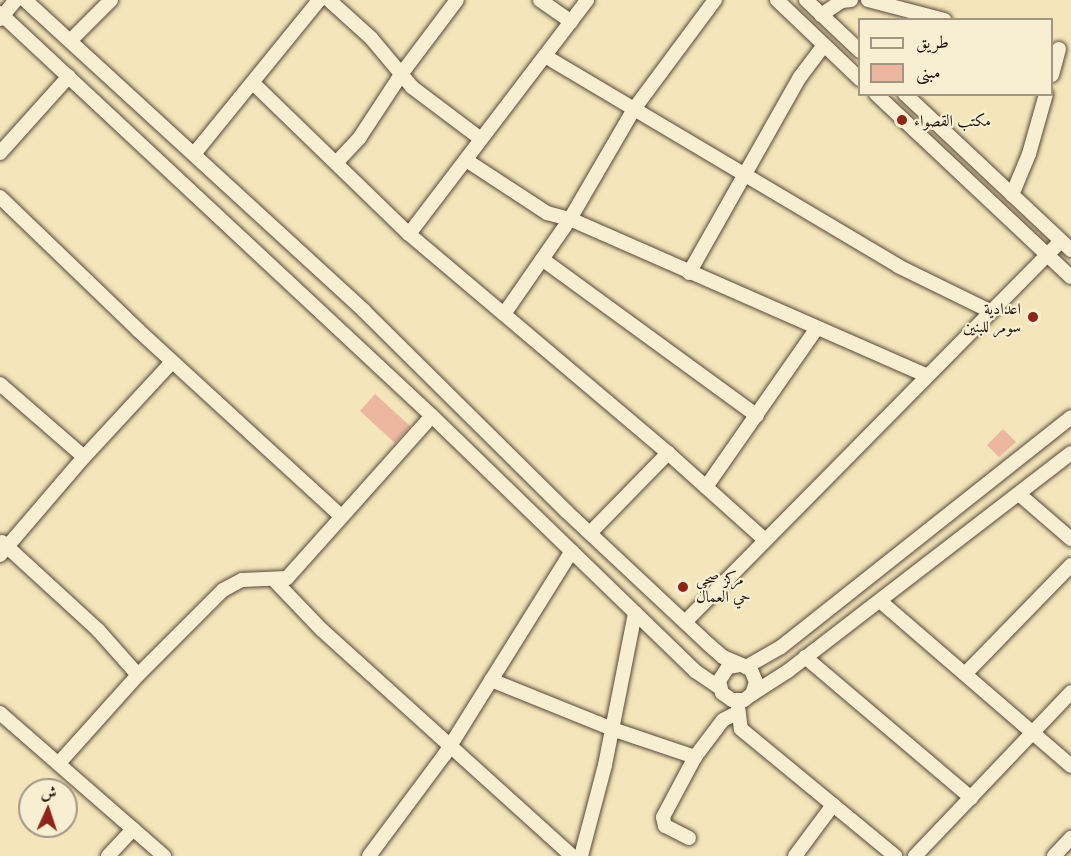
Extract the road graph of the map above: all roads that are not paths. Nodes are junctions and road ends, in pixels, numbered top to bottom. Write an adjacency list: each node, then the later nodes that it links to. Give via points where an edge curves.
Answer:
1 (16, 0): 15 (street)
2 (25, 0): 18 (street)
3 (111, 0): 18 (street)
4 (319, 0): 28 (street)
5 (329, 0): 25 (street)
6 (458, 0): 25 (street)
7 (540, 0): 17 (street)
8 (587, 0): 17 (street)
9 (715, 0): 32 (street)
10 (777, 0): 19 (street)
11 (806, 0): 14 (street)
12 (851, 0): 14 (street, via 842,1)
13 (868, 0): 16 (street)
14 (821, 15): 20 (street)
15 (1, 16): 26 (street)
16 (936, 18)
17 (571, 22): 23 (street)
18 (70, 41): 35 (street)
19 (824, 45): 22 (street); 38 (street, via 800,77)
20 (855, 47): 22 (street)
21 (1061, 49): 24 (street)
22 (835, 55): 27 (street)
23 (545, 56): 32 (street); 33 (street)
24 (1053, 72)
25 (402, 73): 33 (street, via 412,87); 37 (street, via 360,137)
26 (69, 76): 34 (street); 54 (street)
27 (858, 77)
28 (253, 83): 35 (street); 37 (street)
29 (878, 96): 44 (street)
30 (907, 96): 39 (street)
31 (1045, 96): 39 (street)
32 (634, 109): 38 (street); 41 (street)
33 (481, 139): 36 (street)
34 (0, 153)
35 (194, 154): 63 (street, via 364,311)
36 (466, 160): 41 (street, via 547,213); 42 (street)
37 (336, 163): 42 (street)
38 (744, 176): 46 (street); 48 (street, via 776,191 898,266)
39 (1012, 195): 43 (street)
40 (0, 197): 51 (street)
41 (570, 219): 45 (street); 46 (street)
42 (409, 234): 49 (street)
43 (1066, 245): 44 (street)
44 (1046, 254): 47 (street); 48 (street)
45 (542, 259): 49 (street); 55 (street)
46 (689, 273): 50 (street)
47 (1071, 277)
48 (990, 311): 52 (street)
49 (504, 314): 57 (street)
50 (818, 328): 52 (street); 55 (street)
51 (172, 362): 59 (street); 62 (street)
52 (927, 376): 65 (street)
53 (0, 384): 59 (street)
54 (432, 416): 62 (street); 67 (street)
55 (757, 416): 60 (street)
56 (1071, 417): 74 (street, via 781,647)
57 (668, 453): 60 (street); 63 (street)
58 (1071, 453): 61 (street)
59 (84, 457): 66 (street)
60 (706, 488): 65 (street)
61 (1019, 494): 64 (street); 70 (street)
62 (341, 516): 69 (street, via 287,578)
63 (590, 533): 72 (street)
64 (1071, 539)
65 (765, 540): 72 (street)
66 (2, 548): 76 (street, via 98,630)
67 (572, 551): 71 (street); 77 (street)
68 (1071, 565): 75 (street)
69 (274, 579): 76 (street, via 242,580 223,590); 85 (street, via 322,630)
70 (880, 601): 73 (street); 75 (street)
71 (635, 613): 78 (street, via 695,671); 83 (street)
72 (685, 622): 74 (street, via 723,657)
73 (806, 657): 80 (street); 89 (street)
74 (743, 666): 78 (street, via 724,670); 80 (street, via 751,670 756,682)
75 (965, 674): 84 (street)
76 (138, 675): 87 (street)
77 (491, 680): 83 (street); 85 (street)
78 (719, 687): 81 (street)
79 (1071, 692): 84 (street)
80 (752, 694): 81 (street)
81 (738, 707): 86 (street); 90 (street, via 741,729)
82 (0, 713): 87 (street)
83 (612, 729): 86 (street); 98 (street)
84 (1033, 732): 88 (street); 89 (street)
85 (451, 744): 96 (street); 97 (street)
86 (694, 757): 92 (street, via 663,817 665,826)
87 (59, 763): 91 (street)
88 (1071, 766)
89 (970, 798): 101 (street)
90 (833, 805): 99 (street); 100 (street)
91 (133, 829): 94 (street); 95 (street)
92 (689, 838)
93 (1071, 838): 102 (street)
94 (108, 856)
95 (164, 856)
96 (369, 856)
97 (572, 856)
98 (581, 856)
99 (795, 856)
100 (895, 856)
101 (915, 856)
102 (1054, 856)

